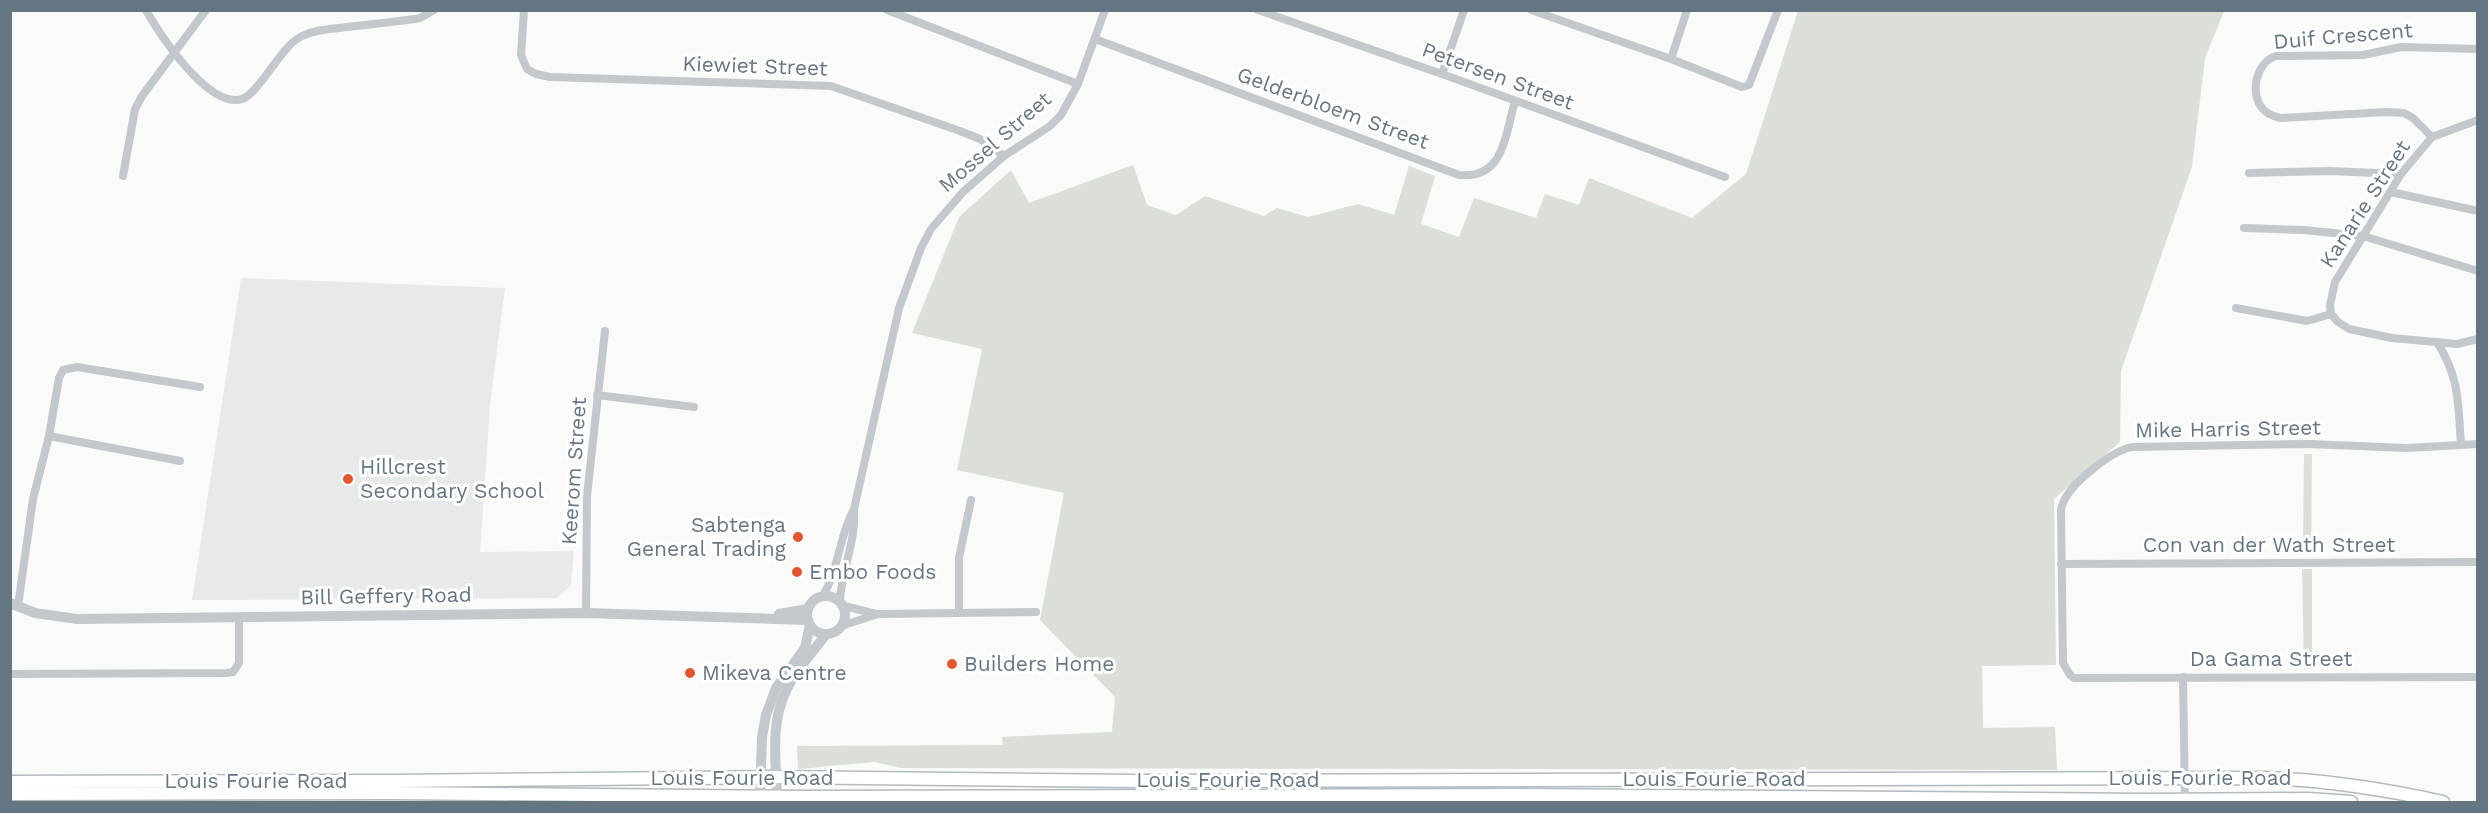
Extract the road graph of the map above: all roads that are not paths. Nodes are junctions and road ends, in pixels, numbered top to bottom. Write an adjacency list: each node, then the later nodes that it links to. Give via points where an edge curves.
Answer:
1 (146, 10): 14 (street)
2 (206, 10): 14 (street)
3 (434, 10): 14 (street, via 420,18 299,37 250,94 239,101 220,96)
4 (524, 10): 21 (street, Kiewiet Street, via 521,55 527,69 536,74 831,86 980,139)
5 (887, 10): 17 (street)
6 (1105, 10): 12 (street, Mossel Street)
7 (1258, 10): 16 (street, Petersen Street)
8 (1464, 10): 16 (street)
9 (1531, 10): 15 (street)
10 (1687, 10): 15 (street)
11 (1778, 10): 15 (street, via 1749,85 1739,87)
12 (1095, 39): 17 (street, Mossel Street); 18 (street, Gelderbloem Street, via 1460,175 1482,174 1497,161)
13 (2478, 49): 20 (street, Duif Crescent, via 2400,47 2363,55 2276,56 2259,68 2259,102 2270,115 2280,118 2404,114)
14 (173, 52): 24 (street, via 135,109)
15 (1671, 59)
16 (1442, 74): 18 (street, Petersen Street)
17 (1078, 84): 21 (street, Mossel Street, via 1061,115 1050,126)
18 (1515, 101): 25 (street, Petersen Street)
19 (2478, 120): 20 (street, Kanarie Street)
20 (2432, 136): 23 (street, Kanarie Street)
21 (1004, 156): 44 (street, Mossel Street, via 963,192 931,229 921,248 899,308)
22 (2249, 173): 23 (street)
23 (2401, 174): 26 (street, Kanarie Street)
24 (123, 176)
25 (1725, 177)
26 (2391, 192): 27 (street); 29 (street, Kanarie Street)
27 (2478, 211)
28 (2244, 228): 29 (street)
29 (2363, 236): 30 (street); 32 (street, Kanarie Street, via 2335,282)
30 (2478, 271)
31 (2236, 308): 32 (street, via 2307,321)
32 (2330, 310): 35 (street, via 2349,329 2392,339)
33 (605, 331): 37 (street, Keerom Street)
34 (2478, 339): 35 (street, via 2457,344)
35 (2437, 342): 41 (street, via 2456,380)
36 (200, 387): 39 (street, via 68,367 60,374)
37 (597, 395): 38 (street); 51 (street, Keerom Street, via 586,496)
38 (694, 407)
39 (49, 436): 42 (street); 48 (street)
40 (2478, 444): 41 (street, Mike Harris Street)
41 (2461, 445): 46 (street, Mike Harris Street, via 2212,445 2120,450 2064,497)
42 (180, 462)
43 (971, 500): 52 (street, via 959,558)
44 (854, 509): 47 (street, via 834,576); 49 (street, via 854,527 841,580)
45 (2478, 562): 46 (street, Con van der Wath Street)
46 (2061, 564): 58 (street, Mike Harris Street, via 2062,656)
47 (823, 596): 49 (street); 55 (street, via 814,600)
48 (14, 604): 54 (street, Bill Geffery Road, via 50,616 76,619)
49 (842, 604): 53 (street); 56 (street, via 846,612)
50 (1036, 612): 52 (street)
51 (586, 613): 54 (street, Bill Geffery Road); 55 (street, Bill Geffery Road)
52 (959, 613): 53 (street)
53 (878, 614): 56 (street)
54 (239, 617): 59 (street, via 239,663 227,674)
55 (808, 618): 57 (street, via 819,633); 62 (street, via 805,648 776,688 765,715)
56 (843, 625): 57 (street)
57 (826, 634): 63 (street, via 784,693 775,732)
58 (2067, 671): 60 (street, Da Gama Street, via 2079,679)
59 (10, 674)
60 (2183, 677): 61 (street, Da Gama Street); 64 (street)
61 (2478, 677)
62 (760, 777): 63 (main road, Louis Fourie Road); 65 (main road, Louis Fourie Road); 67 (street)
63 (777, 777): 64 (main road, Louis Fourie Road, via 1123,781); 68 (street)
64 (2184, 777): 69 (street); 71 (main road, Louis Fourie Road, via 2304,779 2378,788)
65 (10, 782)
66 (10, 794): 67 (main road, Louis Fourie Road, via 407,793)
67 (760, 799): 68 (main road, Louis Fourie Road)
68 (778, 799): 69 (main road, Louis Fourie Road, via 1516,795)
69 (2185, 801): 70 (main road, Louis Fourie Road)
70 (2351, 802)
71 (2443, 802)

